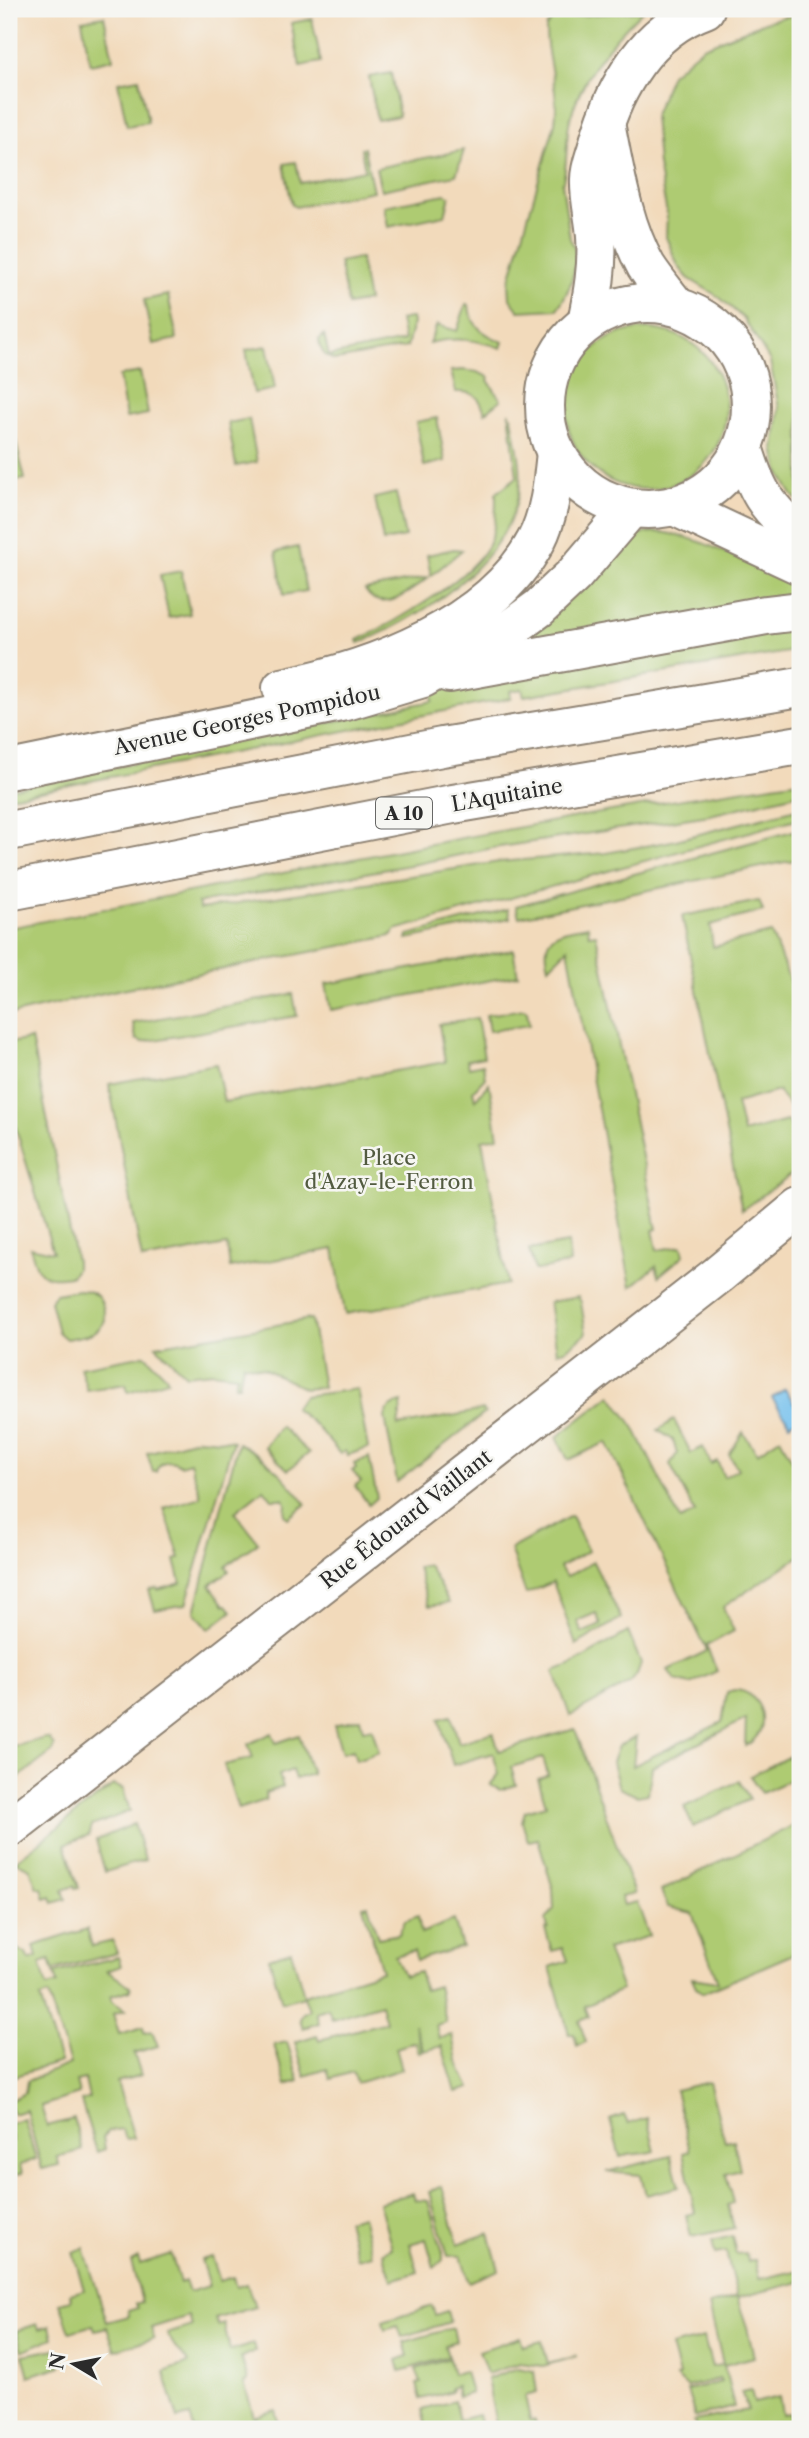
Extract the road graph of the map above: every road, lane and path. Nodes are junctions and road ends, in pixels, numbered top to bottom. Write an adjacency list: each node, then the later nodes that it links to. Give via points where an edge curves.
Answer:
1 (705, 9): 2 (main road, via 671,26 653,42 621,86)
2 (605, 122): 3 (main road, via 624,207 639,249); 4 (main road, via 590,177 596,252)
3 (676, 306): 4 (main road, via 630,304); 5 (main road, via 703,318 726,336 742,361 751,389 751,418)
4 (587, 322): 6 (main road, via 558,355 548,380 545,407)
5 (743, 447): 7 (main road, via 727,473 703,494); 9 (main road, via 758,491 777,517)
6 (556, 452): 8 (main road, via 569,473 587,489); 14 (main road, Avenue Georges Pompidou, via 543,524 521,563 466,614 418,644 306,684)
7 (674, 506): 8 (main road); 10 (main road)
8 (631, 508): 12 (main road, Avenue Georges Pompidou, via 539,608)
9 (800, 535)
10 (800, 565)
11 (800, 611): 12 (main road)
12 (423, 678): 16 (main road, Avenue Georges Pompidou, via 346,701)
13 (800, 687): 17 (main road, via 442,747)
14 (9, 743)
15 (800, 746): 18 (main road, L'Aquitaine / A 10, via 453,804)
16 (9, 770)
17 (9, 831)
18 (9, 891)
19 (800, 1207): 20 (main road, Rue Édouard Vaillant)
20 (9, 1828)

